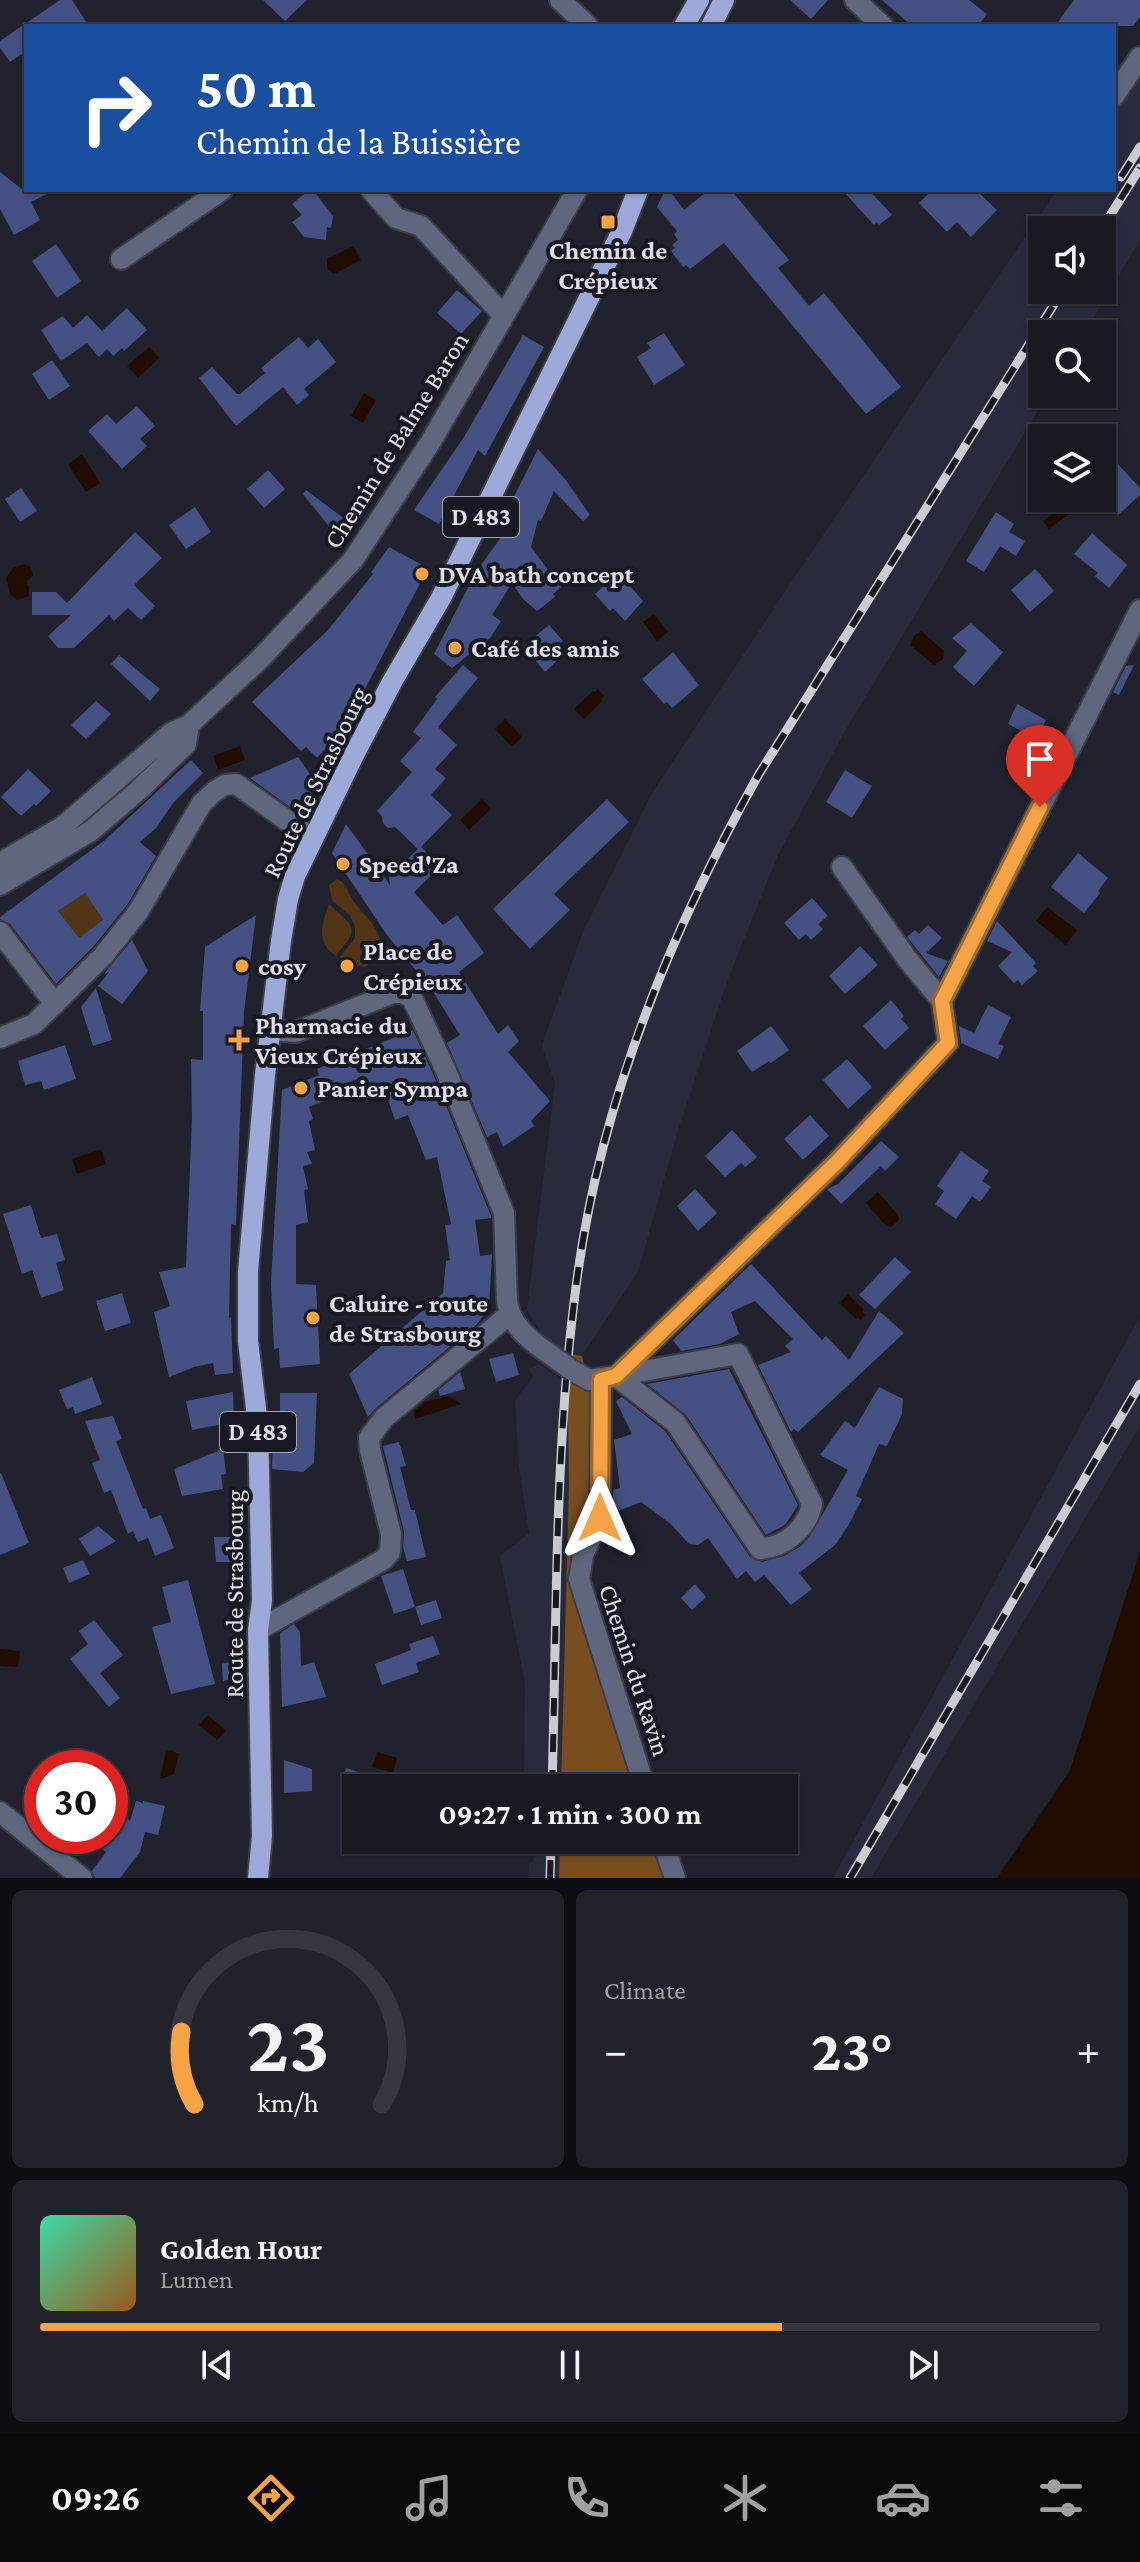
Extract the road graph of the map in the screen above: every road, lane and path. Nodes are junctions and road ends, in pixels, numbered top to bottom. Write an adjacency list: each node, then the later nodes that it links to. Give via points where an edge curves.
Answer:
1 (560, 0): 5 (street)
2 (699, 0): 6 (main road)
3 (724, 0): 7 (main road)
4 (855, 0): 8 (street)
5 (586, 24)
6 (685, 24)
7 (712, 24)
8 (881, 24)
9 (1140, 57): 10 (street)
10 (1116, 93)
11 (219, 192): 15 (street)
12 (373, 192): 16 (street, via 396,218 421,226)
13 (576, 192): 16 (street, Chemin de Balme Baron)
14 (637, 192): 19 (main road, Route de Strasbourg / D 483, via 441,598)
15 (121, 259)
16 (504, 316): 18 (street, Chemin de Balme Baron, via 353,560)
17 (1140, 610): 24 (street)
18 (189, 725): 20 (street, Chemin de Balme Baron, via 171,733 62,827); 22 (street, Chemin de Balme Baron, via 186,744 91,831)
19 (313, 839): 25 (street, via 236,784 215,791 190,820 138,912); 26 (main road, Route de Strasbourg / D 483, via 285,911)
20 (0, 863)
21 (842, 867): 24 (street)
22 (0, 885)
23 (0, 932): 25 (street)
24 (942, 1001): 29 (street, via 948,1043 837,1162)
25 (55, 1004): 27 (street, via 34,1024)
26 (270, 1030): 28 (street, via 296,1032 393,993 412,998 504,1213); 30 (main road, Route de Strasbourg / D 483, via 248,1272 248,1341 258,1425)
27 (0, 1038)
28 (510, 1314): 29 (street, bridge, via 524,1335 573,1371 589,1380); 30 (street, via 384,1418 369,1438 391,1534 390,1552)
29 (608, 1378): 29 (street, via 675,1422 760,1549 778,1547 809,1520 812,1504 738,1354); 31 (street, Chemin du Ravin, via 600,1518 586,1546 579,1579)
30 (258, 1630): 33 (main road, Route de Strasbourg / D 483)
31 (641, 1774)
32 (0, 1812): 35 (street)
33 (262, 1836): 36 (main road, Route de Strasbourg / D 483); 37 (main road, Route de Strasbourg / D 483)
34 (667, 1854): 38 (street)
35 (82, 1878)
36 (258, 1878)
37 (270, 1878)
38 (675, 1878)

